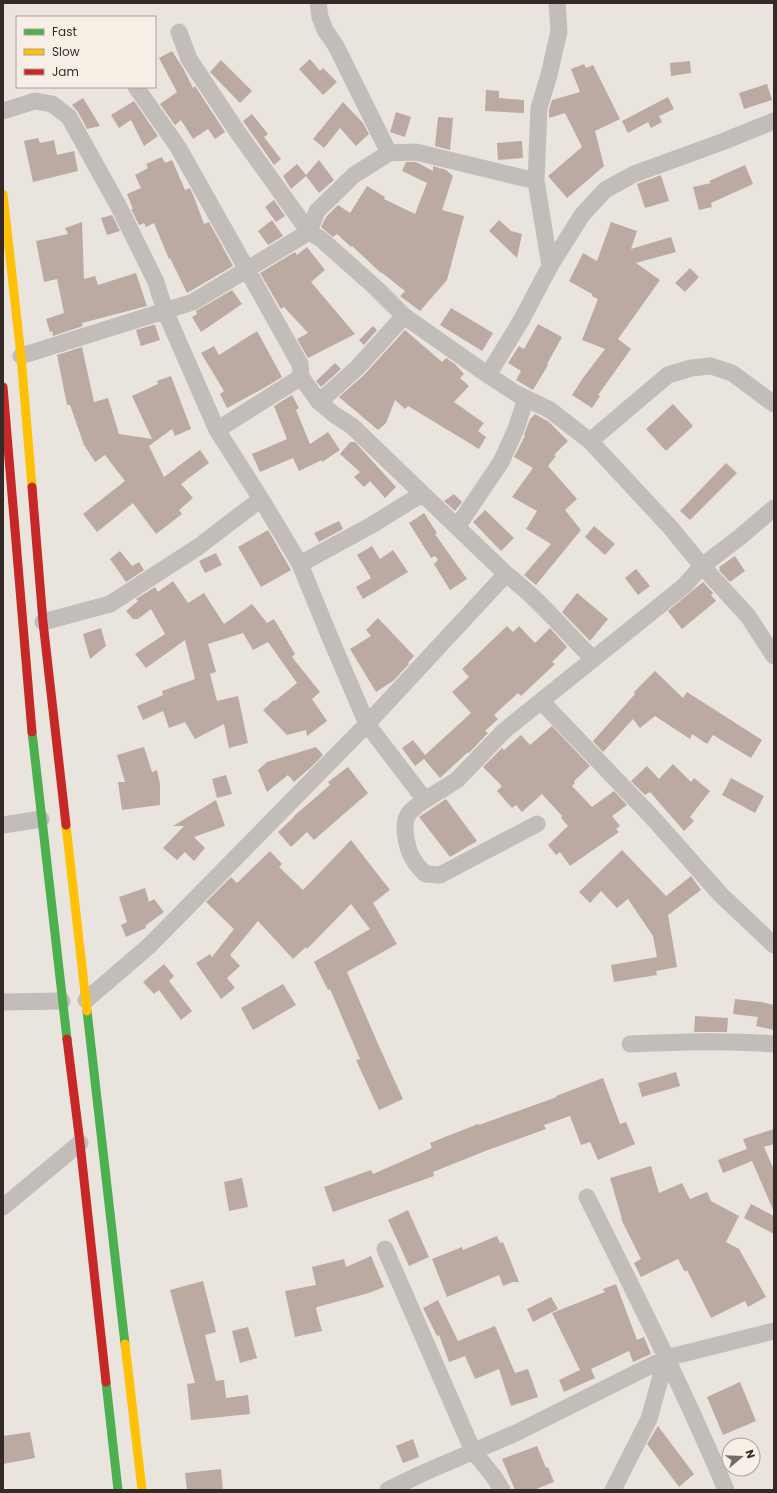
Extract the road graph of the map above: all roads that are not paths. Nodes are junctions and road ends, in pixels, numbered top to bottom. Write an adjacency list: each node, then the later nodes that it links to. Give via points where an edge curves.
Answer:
1 (318, 3): 7 (street, via 325,30 336,46)
2 (557, 3): 8 (street, via 559,31 539,108)
3 (179, 32): 10 (street, via 189,59)
4 (137, 88): 12 (street, via 178,147)
5 (3, 111): 13 (street, via 35,101 52,104 69,117 119,207 156,282)
6 (774, 121): 11 (street, via 634,174 605,190 582,214)
7 (389, 153): 8 (street, via 416,152); 10 (street, via 354,175 317,211)
8 (536, 180): 11 (street)
9 (3, 194): 15 (main road)
10 (309, 232): 12 (street); 14 (street, via 321,239)
11 (550, 266): 16 (street)
12 (246, 270): 13 (street, via 193,302); 17 (street, via 300,364)
13 (165, 311): 15 (street); 22 (street)
14 (404, 316): 16 (street); 20 (street, via 357,368)
15 (21, 356): 25 (main road)
16 (488, 375): 19 (street)
17 (301, 377): 20 (street); 22 (street)
18 (3, 387): 24 (main road)
19 (526, 398): 23 (street, via 550,410); 29 (street, via 501,462)
20 (320, 402): 26 (street, via 352,426)
21 (774, 404): 23 (street, via 732,374 711,366 691,368 668,375)
22 (217, 430): 27 (street)
23 (590, 441): 31 (street, via 670,527)
24 (6, 443): 25 (street); 39 (main road)
25 (28, 448): 33 (main road)
26 (422, 494): 29 (street); 30 (street)
27 (261, 498): 30 (street); 33 (street, via 198,547 110,604)
28 (774, 508): 31 (street)
29 (457, 527): 32 (street)
30 (300, 564): 37 (street)
31 (702, 566): 34 (street, via 748,616); 35 (street, via 684,586)
32 (506, 574): 35 (street, via 546,609); 37 (street)
33 (43, 622): 43 (main road)
34 (774, 656)
35 (593, 659): 36 (street)
36 (541, 701): 38 (street, via 504,731 457,780); 42 (street, via 647,811 721,895)
37 (367, 724): 38 (street); 43 (street, via 149,946)
38 (425, 800): 40 (street, via 410,812 405,829 407,844 414,862 428,875 440,875)
39 (41, 819): 41 (street); 44 (main road)
40 (537, 824)
41 (3, 825)
42 (774, 945)
43 (86, 1000): 56 (main road)
44 (62, 1001): 45 (street); 48 (main road)
45 (3, 1002)
46 (630, 1044): 47 (street, via 745,1041)
47 (774, 1044)
48 (80, 1143): 50 (street); 55 (main road)
49 (587, 1197): 53 (street)
50 (3, 1207)
51 (385, 1249): 54 (street)
52 (774, 1331): 53 (street)
53 (666, 1358): 54 (street, via 516,1434); 59 (street, via 649,1419); 60 (street)
54 (473, 1451): 57 (street); 58 (street)
55 (118, 1490)
56 (142, 1490)
57 (388, 1490)
58 (502, 1490)
59 (613, 1490)
60 (726, 1490)

